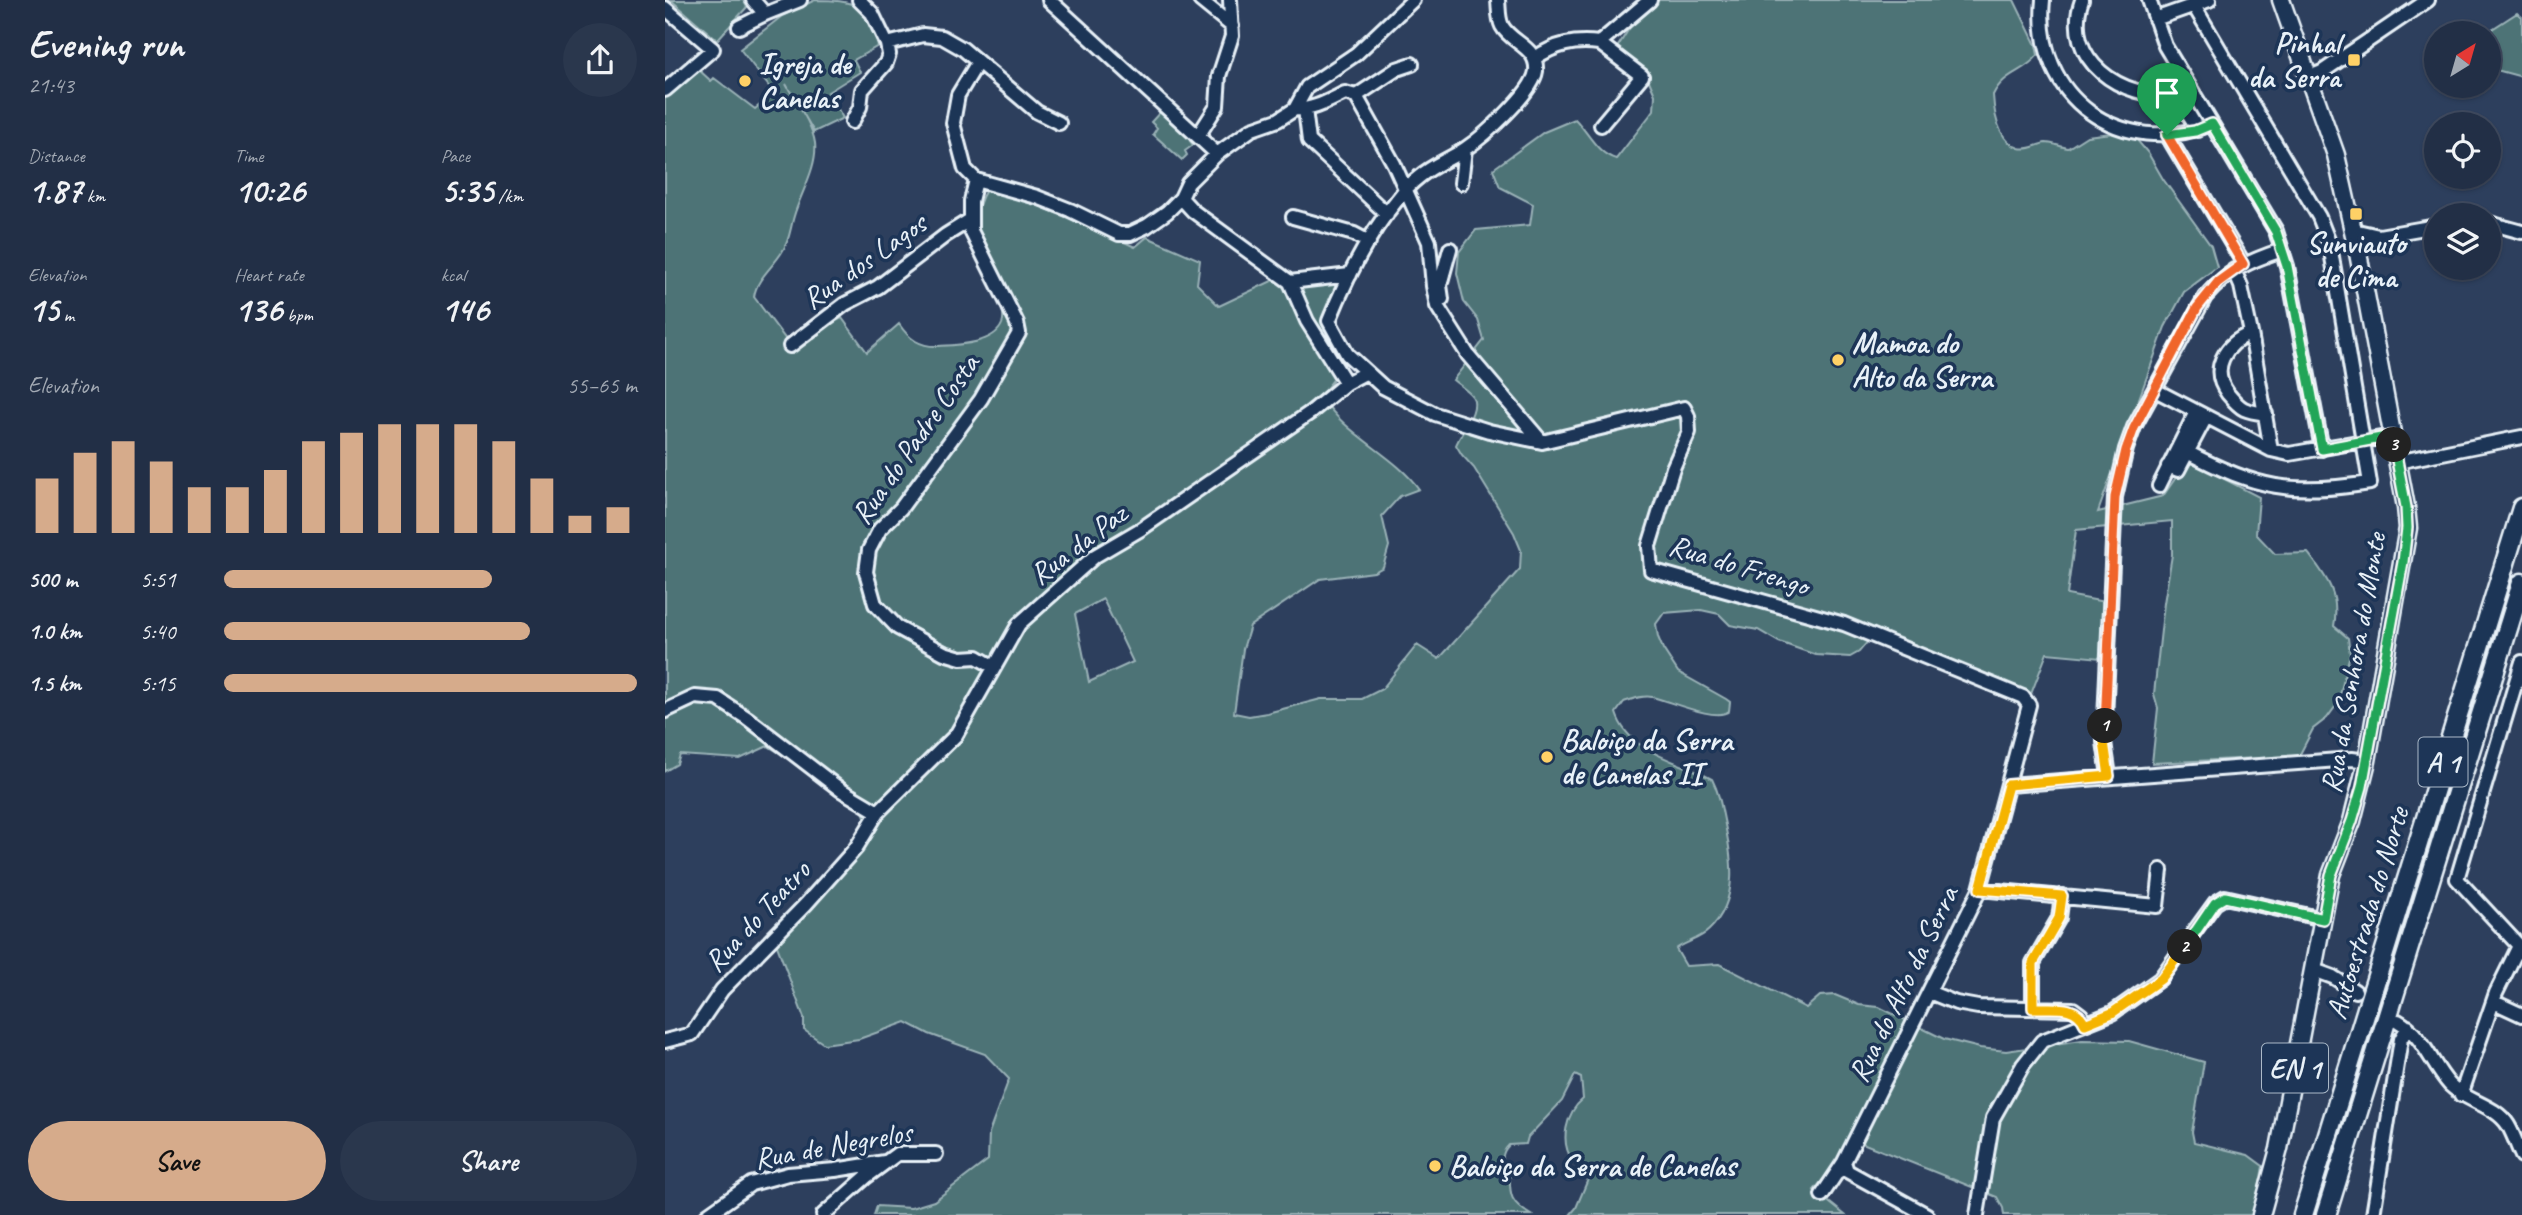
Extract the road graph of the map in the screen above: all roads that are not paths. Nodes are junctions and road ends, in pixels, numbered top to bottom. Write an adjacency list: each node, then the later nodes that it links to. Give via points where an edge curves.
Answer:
1 (753, 0): 18 (street)
2 (800, 0): 18 (street)
3 (1049, 0): 37 (street)
4 (1200, 0): 20 (street)
5 (1230, 0): 20 (street)
6 (1413, 0): 30 (street, via 1356,54 1307,87)
7 (1498, 0): 24 (street, via 1503,28)
8 (1650, 0): 22 (street)
9 (2043, 0): 36 (street, via 2041,16 2051,67 2078,102 2121,128)
10 (2082, 0): 35 (street, via 2077,23 2081,46 2090,60 2105,76 2138,93 2176,94)
11 (2149, 0): 19 (street)
12 (2209, 0): 16 (street)
13 (2281, 0): 27 (main road, Rua da Senhora do Monte / EN 1)
14 (2428, 0): 27 (street)
15 (867, 3): 23 (street)
16 (2193, 3): 19 (street); 69 (street, via 2319,217 2330,245)
17 (665, 8): 28 (street, via 713,50)
18 (765, 15): 21 (street)
19 (2155, 19): 33 (street, via 2165,46)
20 (1232, 26): 37 (street, via 1219,76 1217,106)
21 (740, 27)
22 (1599, 43): 24 (street, via 1565,43); 34 (street, via 1642,76)
23 (887, 44): 25 (street, via 932,35 954,43); 31 (street, via 886,63 862,90)
24 (1535, 58): 38 (street, Rua do Frengo, via 1533,82)
25 (978, 62): 32 (street, via 1037,112); 40 (street, via 958,95 953,123 965,169)
26 (1412, 64): 29 (street)
27 (2309, 77): 49 (main road, Rua da Senhora do Monte / EN 1, via 2336,155)
28 (665, 90)
29 (1356, 96): 30 (street, via 1345,93); 42 (street)
30 (1300, 109): 39 (street, via 1252,129); 44 (street, via 1309,141)
31 (852, 122)
32 (1059, 123)
33 (2212, 124): 35 (street); 54 (street)
34 (1601, 125)
35 (2198, 130): 36 (street)
36 (2167, 135): 56 (street)
37 (1198, 136): 39 (street)
38 (1465, 149): 41 (street); 42 (street, Rua do Frengo, via 1417,178)
39 (1217, 154): 43 (street, via 1188,183)
40 (976, 180): 43 (street, via 1037,197 1119,234 1147,226); 46 (street, Rua do Padre Costa)
41 (1461, 183)
42 (1405, 192): 44 (street, Rua do Frengo); 59 (street, via 1429,242 1437,306)
43 (1181, 198): 58 (street)
44 (1387, 214): 52 (street, Rua do Frengo)
45 (1293, 217): 52 (street)
46 (970, 220): 61 (street, Rua dos Lagos); 80 (street, Rua do Padre Costa, via 1019,333 981,399 901,508 880,529 869,550 866,572 875,604 898,628 944,653 977,657)
47 (2501, 226): 50 (street)
48 (2424, 228): 51 (street)
49 (2353, 230): 51 (street); 55 (main road, Rua da Senhora do Monte / EN 1)
50 (2522, 232)
51 (2379, 236): 55 (street)
52 (1369, 242): 57 (street, Rua do Frengo)
53 (1450, 248): 59 (street, via 1440,285)
54 (2282, 250): 56 (street); 71 (street)
55 (2358, 253): 67 (main road, Rua da Senhora do Monte / EN 1)
56 (2239, 267): 60 (street); 64 (street, via 2218,282 2197,308)
57 (1350, 275): 58 (street); 62 (street, Rua do Frengo, via 1329,321 1347,354)
58 (1290, 282): 63 (street, via 1307,321)
59 (1446, 321): 70 (street, via 1468,355)
60 (2251, 332): 66 (street); 66 (street, via 2225,352 2220,376 2243,409)
61 (790, 346)
62 (1365, 373): 63 (street, Rua da Paz); 70 (street, Rua do Frengo, via 1435,414)
63 (1346, 383): 80 (street, Rua da Paz, via 1311,412 1095,556 1019,624)
64 (2155, 390): 65 (street); 83 (street, via 2134,428 2115,497 2104,742)
65 (2201, 414): 72 (street); 73 (street); 75 (street)
66 (2266, 414): 72 (street)
67 (2392, 436): 69 (street); 74 (main road, Rua da Senhora do Monte / EN 1)
68 (2522, 437): 74 (street)
69 (2363, 441): 71 (street); 73 (street, via 2370,483 2332,488 2256,483)
70 (1542, 442): 84 (street, Rua do Frengo, via 1684,408 1689,432 1649,546 1651,570 1843,624 2023,696 2029,705)
71 (2322, 449): 72 (street, via 2289,454)
72 (2271, 450)
73 (2187, 452): 75 (street, via 2178,470)
74 (2397, 462): 82 (main road, Rua da Senhora do Monte / EN 1, via 2407,528)
75 (2168, 467): 76 (street)
76 (2159, 486)
77 (2522, 508): 110 (highway, Autoestrada do Norte / A 1)
78 (2522, 583): 111 (highway, Autoestrada do Norte / A 1)
79 (2522, 662): 90 (street, via 2457,879)
80 (994, 667): 85 (street, Rua da Paz, via 956,735)
81 (665, 711): 85 (street, via 695,697 717,699 841,790)
82 (2367, 761): 83 (street); 89 (main road, Rua da Senhora do Monte / EN 1, via 2352,821 2331,875)
83 (2109, 776): 84 (street)
84 (2008, 785): 87 (street, Rua do Alto da Serra)
85 (879, 812): 98 (street, Rua do Teatro, via 856,848 722,990 692,1034)
86 (2161, 870): 88 (street, via 2157,906)
87 (1980, 889): 88 (street); 93 (street, Rua do Alto da Serra)
88 (2062, 896): 95 (street, via 2059,918 2033,963)
89 (2323, 919): 91 (main road, Rua da Senhora do Monte / EN 1); 97 (street, via 2225,897 2215,903 2161,979 2112,1013)
90 (2520, 948): 94 (street)
91 (2314, 970): 92 (street); 109 (main road, Rua da Senhora do Monte / EN 1)
92 (2355, 991)
93 (1929, 992): 95 (street, via 1978,1007); 102 (street, Rua do Alto da Serra)
94 (2494, 1002): 96 (street); 99 (street)
95 (2033, 1008): 97 (street, via 2073,1009)
96 (2522, 1015)
97 (2085, 1024): 108 (street, via 2042,1041 1993,1118)
98 (665, 1041)
99 (2461, 1095): 101 (street, via 2498,1115 2508,1125); 112 (street, via 2403,1024)
100 (936, 1154): 103 (street, Rua de Negrelos, via 897,1154)
101 (2522, 1156)
102 (1844, 1162): 104 (street, Rua do Alto da Serra); 107 (street, via 1847,1171)
103 (885, 1163): 105 (street, Rua de Negrelos, via 788,1174 751,1184); 106 (street)
104 (1822, 1195)
105 (707, 1215)
106 (823, 1215)
107 (1927, 1215)
108 (1977, 1215)
109 (2262, 1215)
110 (2303, 1215)
111 (2326, 1215)
112 (2373, 1215)

